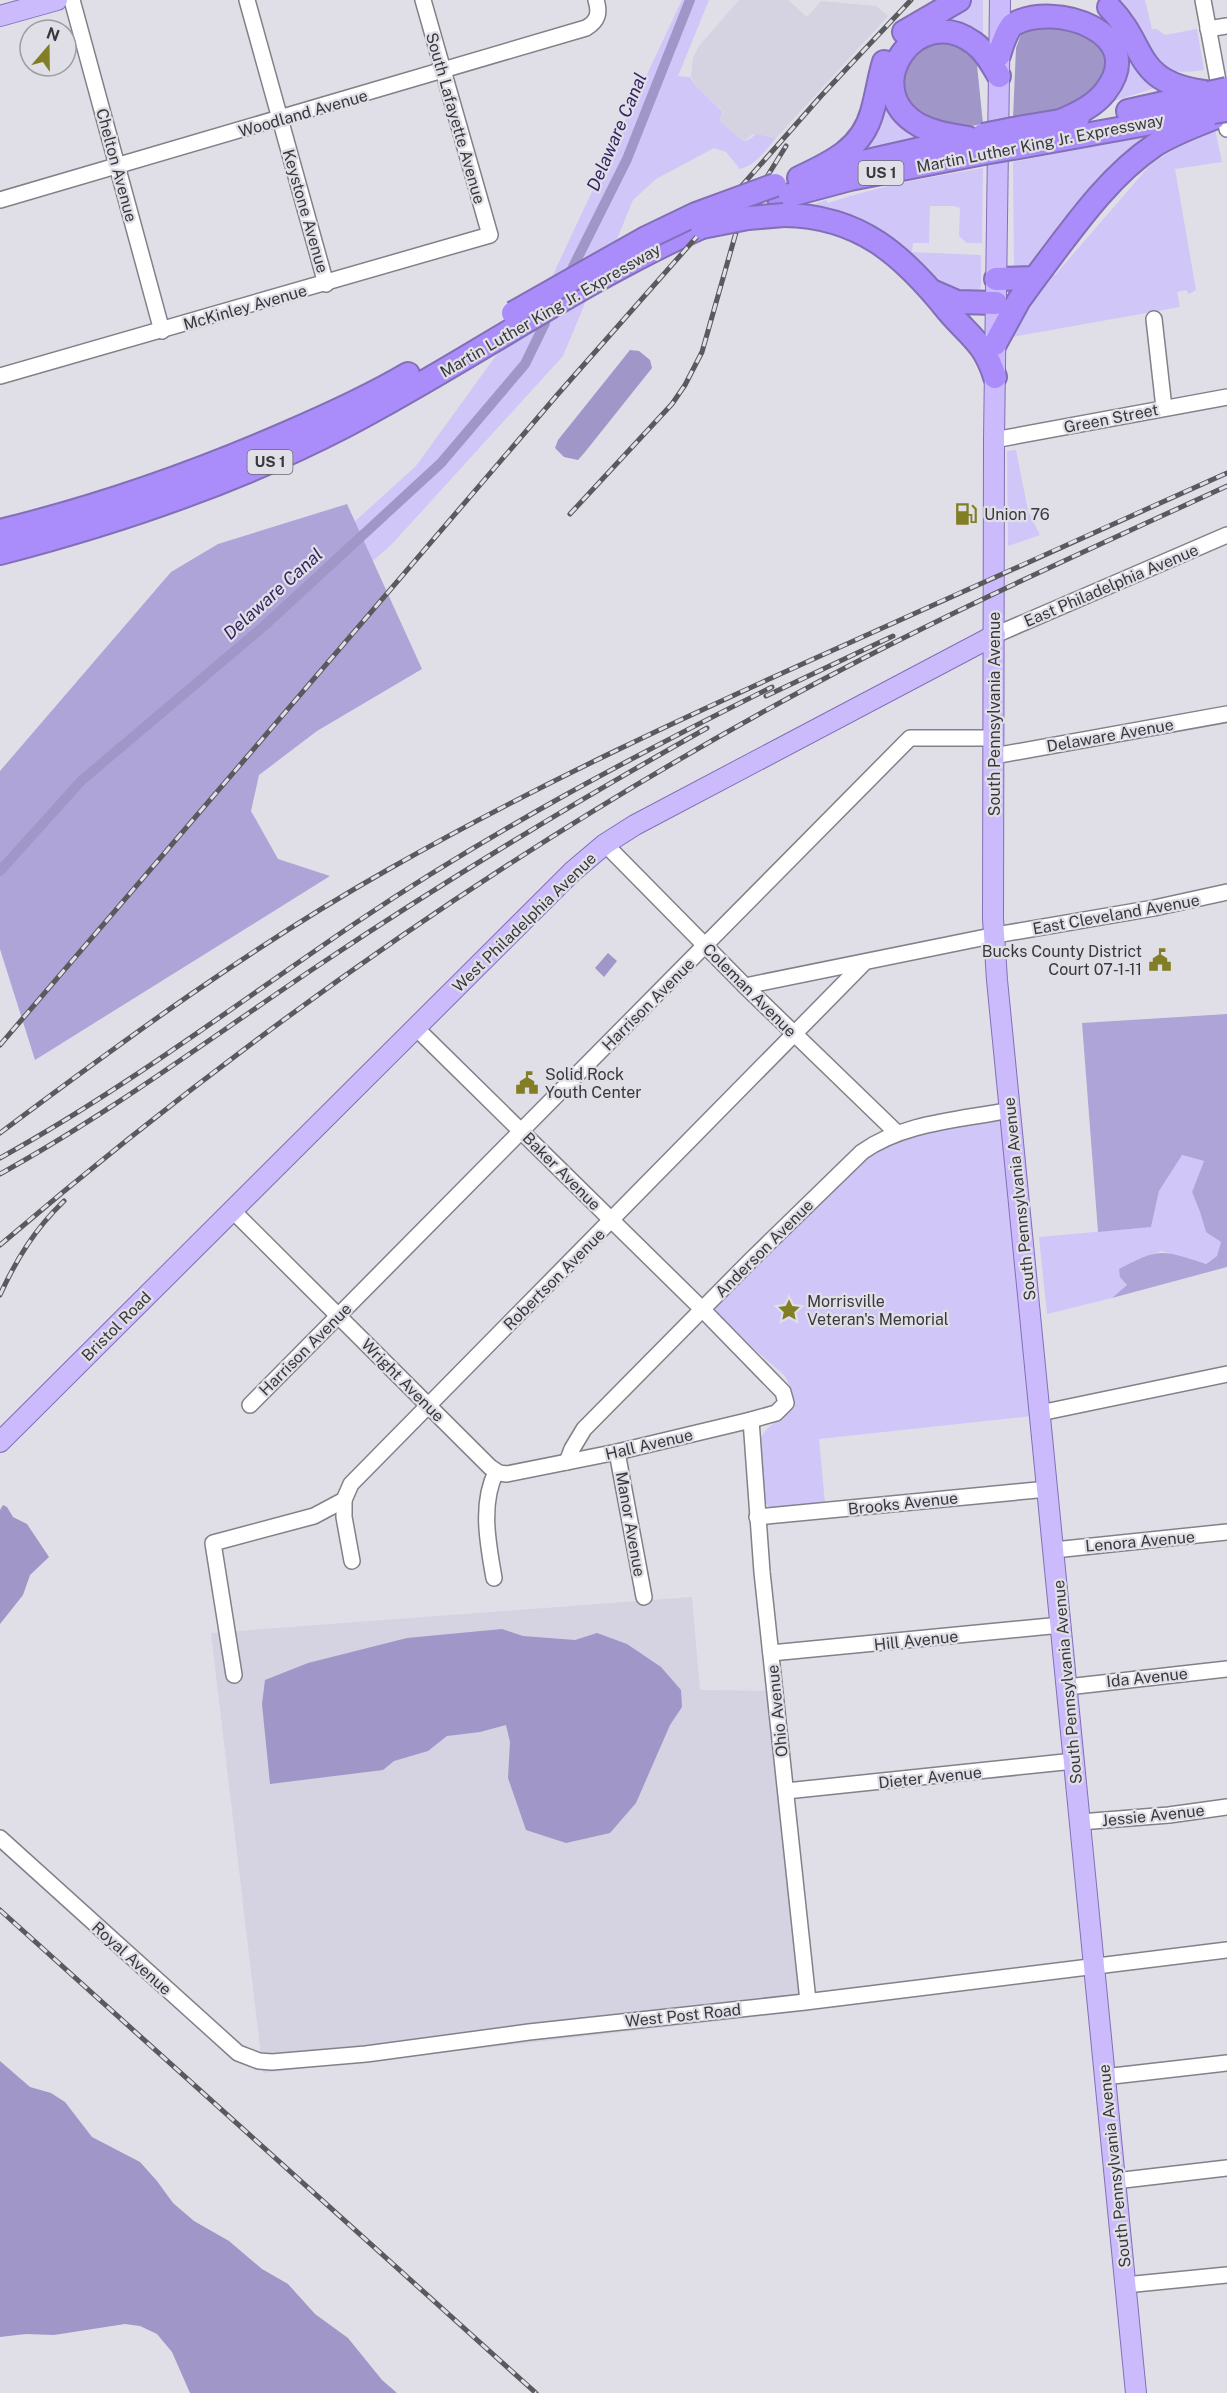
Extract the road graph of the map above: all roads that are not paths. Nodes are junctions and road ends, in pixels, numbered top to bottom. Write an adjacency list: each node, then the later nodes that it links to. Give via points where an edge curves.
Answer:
1 (57, 0): 10 (main road)
2 (72, 0): 20 (street, Chelton Avenue)
3 (247, 0): 16 (street, Keystone Avenue)
4 (423, 0): 14 (street, South Lafayette Avenue)
5 (959, 0): 21 (highway, via 894,42 860,137 836,160)
6 (1000, 0): 13 (main road, South Pennsylvania Avenue)
7 (1100, 0): 15 (highway, via 1120,21 1155,74)
8 (1203, 0): 12 (street)
9 (597, 7): 14 (street, Woodland Avenue, via 592,25 586,28)
10 (0, 16)
11 (1227, 26): 12 (street)
12 (1208, 30): 15 (street)
13 (999, 65): 17 (highway, via 1008,31 1017,18 1043,4 1062,2 1080,6 1102,22 1112,38 1116,56 1110,84 1098,100); 19 (highway, via 973,42 948,31 929,33 910,42 898,58 892,78 903,112 910,119 927,129); 26 (main road, South Pennsylvania Avenue)
14 (443, 72): 16 (street, Woodland Avenue); 24 (street, South Lafayette Avenue)
15 (1221, 109): 17 (highway, Martin Luther King Jr. Expressway / US 1, via 1136,109); 18 (highway, Martin Luther King Jr. Expressway / US 1); 25 (highway, via 1134,161 1112,182)
16 (280, 120): 20 (street, Woodland Avenue); 27 (street, Keystone Avenue)
17 (1063, 120): 18 (highway, Martin Luther King Jr. Expressway / US 1)
18 (1013, 139): 19 (highway, Martin Luther King Jr. Expressway / US 1, bridge)
19 (978, 142): 21 (highway, Martin Luther King Jr. Expressway / US 1); 22 (highway, Martin Luther King Jr. Expressway / US 1)
20 (116, 167): 23 (street, Woodland Avenue); 32 (street, Chelton Avenue)
21 (799, 177): 22 (highway, Martin Luther King Jr. Expressway / US 1)
22 (780, 199): 28 (highway, via 817,217 860,230 896,255); 30 (highway, Martin Luther King Jr. Expressway / US 1, bridge, via 748,218 702,227); 30 (highway, Martin Luther King Jr. Expressway / US 1, bridge, via 696,214 644,239)
23 (0, 200)
24 (490, 235): 27 (street, McKinley Avenue)
25 (1035, 278): 26 (highway); 33 (highway)
26 (996, 279): 29 (main road, South Pennsylvania Avenue)
27 (326, 284): 32 (street, McKinley Avenue)
28 (934, 292): 29 (highway, via 957,302); 35 (highway, via 979,342)
29 (996, 303): 33 (main road, South Pennsylvania Avenue)
30 (517, 319): 39 (highway, Martin Luther King Jr. Expressway / US 1, via 380,389 200,469 130,494); 41 (highway, Martin Luther King Jr. Expressway / US 1, via 379,408 278,459 155,509)
31 (1154, 319): 37 (street)
32 (162, 331): 34 (street, McKinley Avenue)
33 (995, 344): 35 (main road, South Pennsylvania Avenue)
34 (0, 376)
35 (995, 377): 38 (main road, South Pennsylvania Avenue)
36 (1227, 396): 37 (street, Green Street)
37 (1164, 408): 38 (street, Green Street)
38 (994, 440): 42 (main road, South Pennsylvania Avenue)
39 (0, 531)
40 (1227, 535): 42 (street, East Philadelphia Avenue)
41 (0, 553)
42 (995, 635): 44 (main road, South Pennsylvania Avenue); 45 (main road, West Philadelphia Avenue, via 665,808)
43 (1227, 714): 44 (street, Delaware Avenue)
44 (994, 747): 47 (main road, South Pennsylvania Avenue); 48 (street, Harrison Avenue, via 910,738)
45 (605, 844): 48 (street, Coleman Avenue); 51 (main road, West Philadelphia Avenue)
46 (1227, 892): 47 (street, East Cleveland Avenue)
47 (996, 935): 49 (street, East Cleveland Avenue); 53 (main road, South Pennsylvania Avenue)
48 (705, 945): 50 (street, Coleman Avenue); 54 (street, Harrison Avenue)
49 (863, 964): 50 (street, East Cleveland Avenue); 52 (street, Robertson Avenue)
50 (745, 986): 52 (street, Coleman Avenue)
51 (416, 1028): 54 (street, Baker Avenue); 56 (main road, West Philadelphia Avenue)
52 (795, 1035): 55 (street, Coleman Avenue); 57 (street, Robertson Avenue)
53 (1010, 1110): 55 (street, Anderson Avenue); 64 (main road, South Pennsylvania Avenue)
54 (521, 1131): 57 (street, Baker Avenue); 59 (street, Harrison Avenue)
55 (897, 1133): 58 (street, Anderson Avenue, via 862,1152)
56 (233, 1211): 59 (street, Wright Avenue); 66 (main road, Bristol Road)
57 (612, 1221): 58 (street, Baker Avenue); 63 (street, Robertson Avenue)
58 (703, 1310): 61 (street, Baker Avenue); 68 (street, Anderson Avenue, via 584,1429)
59 (338, 1316): 62 (street, Harrison Avenue); 63 (street, Wright Avenue)
60 (1227, 1374): 64 (street)
61 (783, 1392): 65 (street, Hall Avenue, via 786,1403 781,1410)
62 (250, 1405)
63 (429, 1406): 69 (street, Wright Avenue); 71 (street, Robertson Avenue, via 351,1484)
64 (1040, 1413): 70 (main road, South Pennsylvania Avenue)
65 (751, 1420): 67 (street, Hall Avenue); 72 (street, Ohio Avenue)
66 (0, 1442)
67 (618, 1452): 68 (street, Hall Avenue); 77 (street, Manor Avenue)
68 (567, 1462): 69 (street, Hall Avenue, via 507,1474)
69 (496, 1472): 76 (street, via 487,1502)
70 (1048, 1489): 72 (street, Brooks Avenue); 74 (main road, South Pennsylvania Avenue)
71 (344, 1500): 75 (street); 81 (street, Robertson Avenue, via 314,1516 215,1543)
72 (757, 1517): 79 (street, Ohio Avenue)
73 (1227, 1532): 74 (street, Lenora Avenue)
74 (1054, 1550): 78 (main road, South Pennsylvania Avenue)
75 (352, 1561)
76 (494, 1578)
77 (644, 1597)
78 (1061, 1625): 79 (street, Hill Avenue); 82 (main road, South Pennsylvania Avenue)
79 (771, 1653): 84 (street, Ohio Avenue)
80 (1227, 1669): 82 (street, Ida Avenue)
81 (234, 1675)
82 (1067, 1687): 83 (main road, South Pennsylvania Avenue)
83 (1074, 1761): 84 (street, Dieter Avenue); 86 (main road, South Pennsylvania Avenue)
84 (786, 1791): 90 (street, Ohio Avenue)
85 (1227, 1807): 86 (street, Jessie Avenue)
86 (1080, 1822): 89 (main road, South Pennsylvania Avenue)
87 (0, 1838): 91 (street, Royal Avenue, via 238,2052)
88 (1227, 1950): 89 (street, West Post Road)
89 (1093, 1966): 90 (street, West Post Road); 93 (main road, South Pennsylvania Avenue)
90 (808, 2001): 91 (street, West Post Road)
91 (272, 2062)
92 (1227, 2063): 93 (street)
93 (1104, 2077): 95 (main road, South Pennsylvania Avenue)
94 (1227, 2168): 95 (street)
95 (1115, 2181): 97 (main road, South Pennsylvania Avenue)
96 (1227, 2275): 97 (street)
97 (1125, 2285): 98 (main road, South Pennsylvania Avenue)
98 (1137, 2393)

